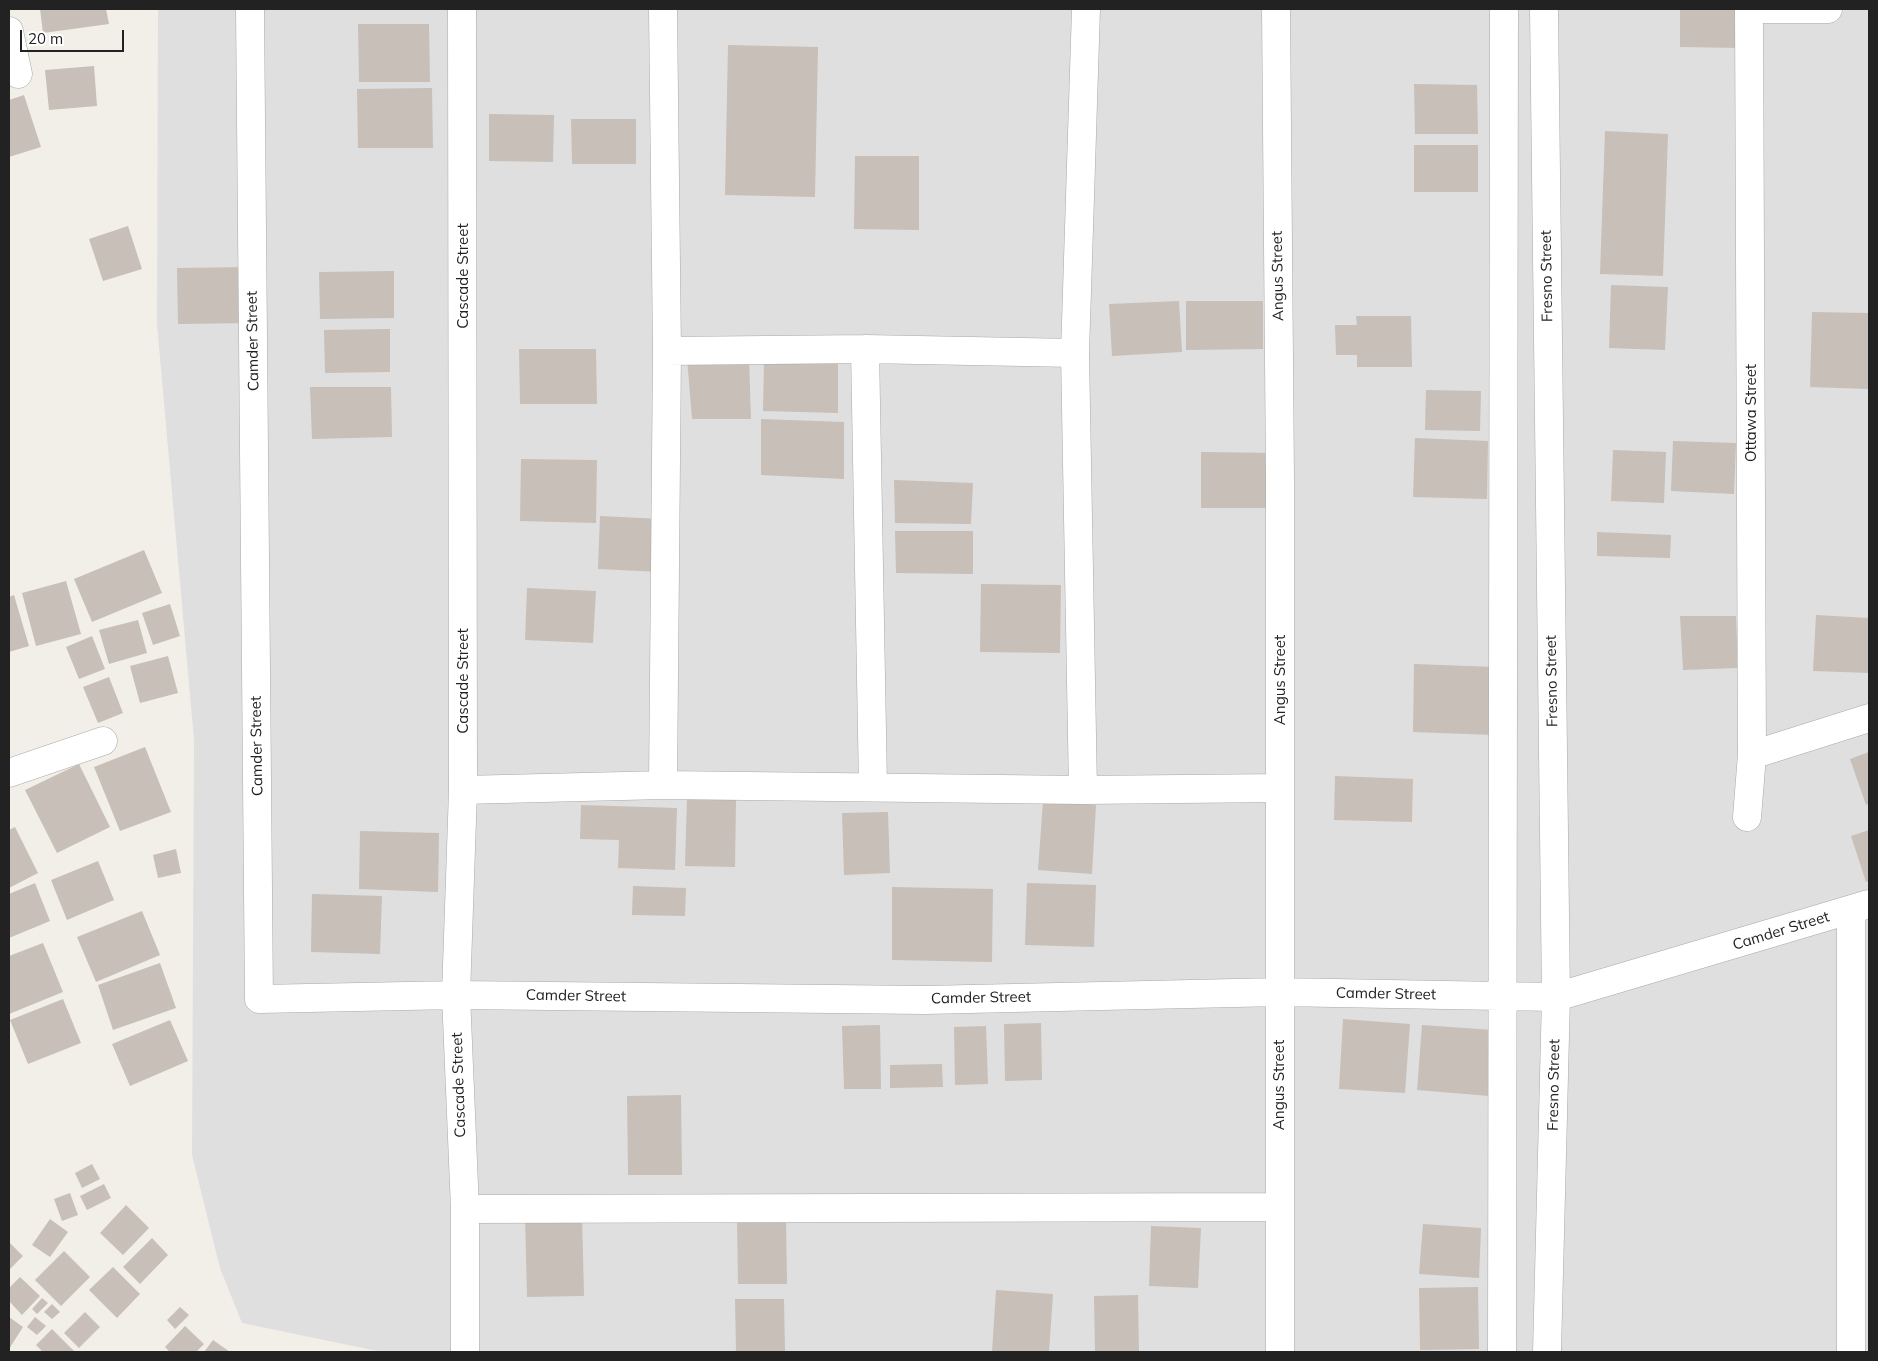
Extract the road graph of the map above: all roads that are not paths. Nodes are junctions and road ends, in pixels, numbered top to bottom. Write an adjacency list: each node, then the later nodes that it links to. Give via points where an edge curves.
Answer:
1 (250, 9): 27 (street, Camder Street, via 259,999)
2 (462, 9): 22 (street, Cascade Street)
3 (663, 9): 13 (street)
4 (1086, 9): 14 (street)
5 (1276, 9): 21 (street, Angus Street)
6 (1504, 9): 28 (street)
7 (1544, 9): 29 (street, Fresno Street)
8 (1750, 9): 9 (street); 17 (street, Ottawa Street)
9 (1828, 9)
10 (9, 31): 11 (street)
11 (18, 74)
12 (865, 349): 13 (street); 14 (street); 20 (street)
13 (667, 351): 19 (street)
14 (1075, 353): 23 (street)
15 (1869, 718): 17 (street)
16 (103, 741): 18 (street)
17 (1752, 755): 24 (street, Ottawa Street)
18 (9, 773)
19 (663, 785): 20 (street); 22 (street)
20 (873, 787): 23 (street)
21 (1279, 788): 23 (street); 26 (street, Angus Street)
22 (463, 790): 27 (street, Cascade Street)
23 (1083, 790)
24 (1747, 817)
25 (1860, 907): 29 (street, Camder Street); 36 (street)
26 (1279, 992): 27 (street, Camder Street, via 925,1000); 28 (street, Camder Street); 30 (street, Angus Street)
27 (456, 995): 31 (street, Cascade Street)
28 (1502, 995): 29 (street, Camder Street); 34 (street)
29 (1556, 997): 35 (street, Fresno Street)
30 (1278, 1207): 31 (street); 33 (street, Angus Street)
31 (465, 1209): 32 (street, Cascade Street)
32 (465, 1352)
33 (1280, 1352)
34 (1502, 1352)
35 (1547, 1352)
36 (1851, 1352)

